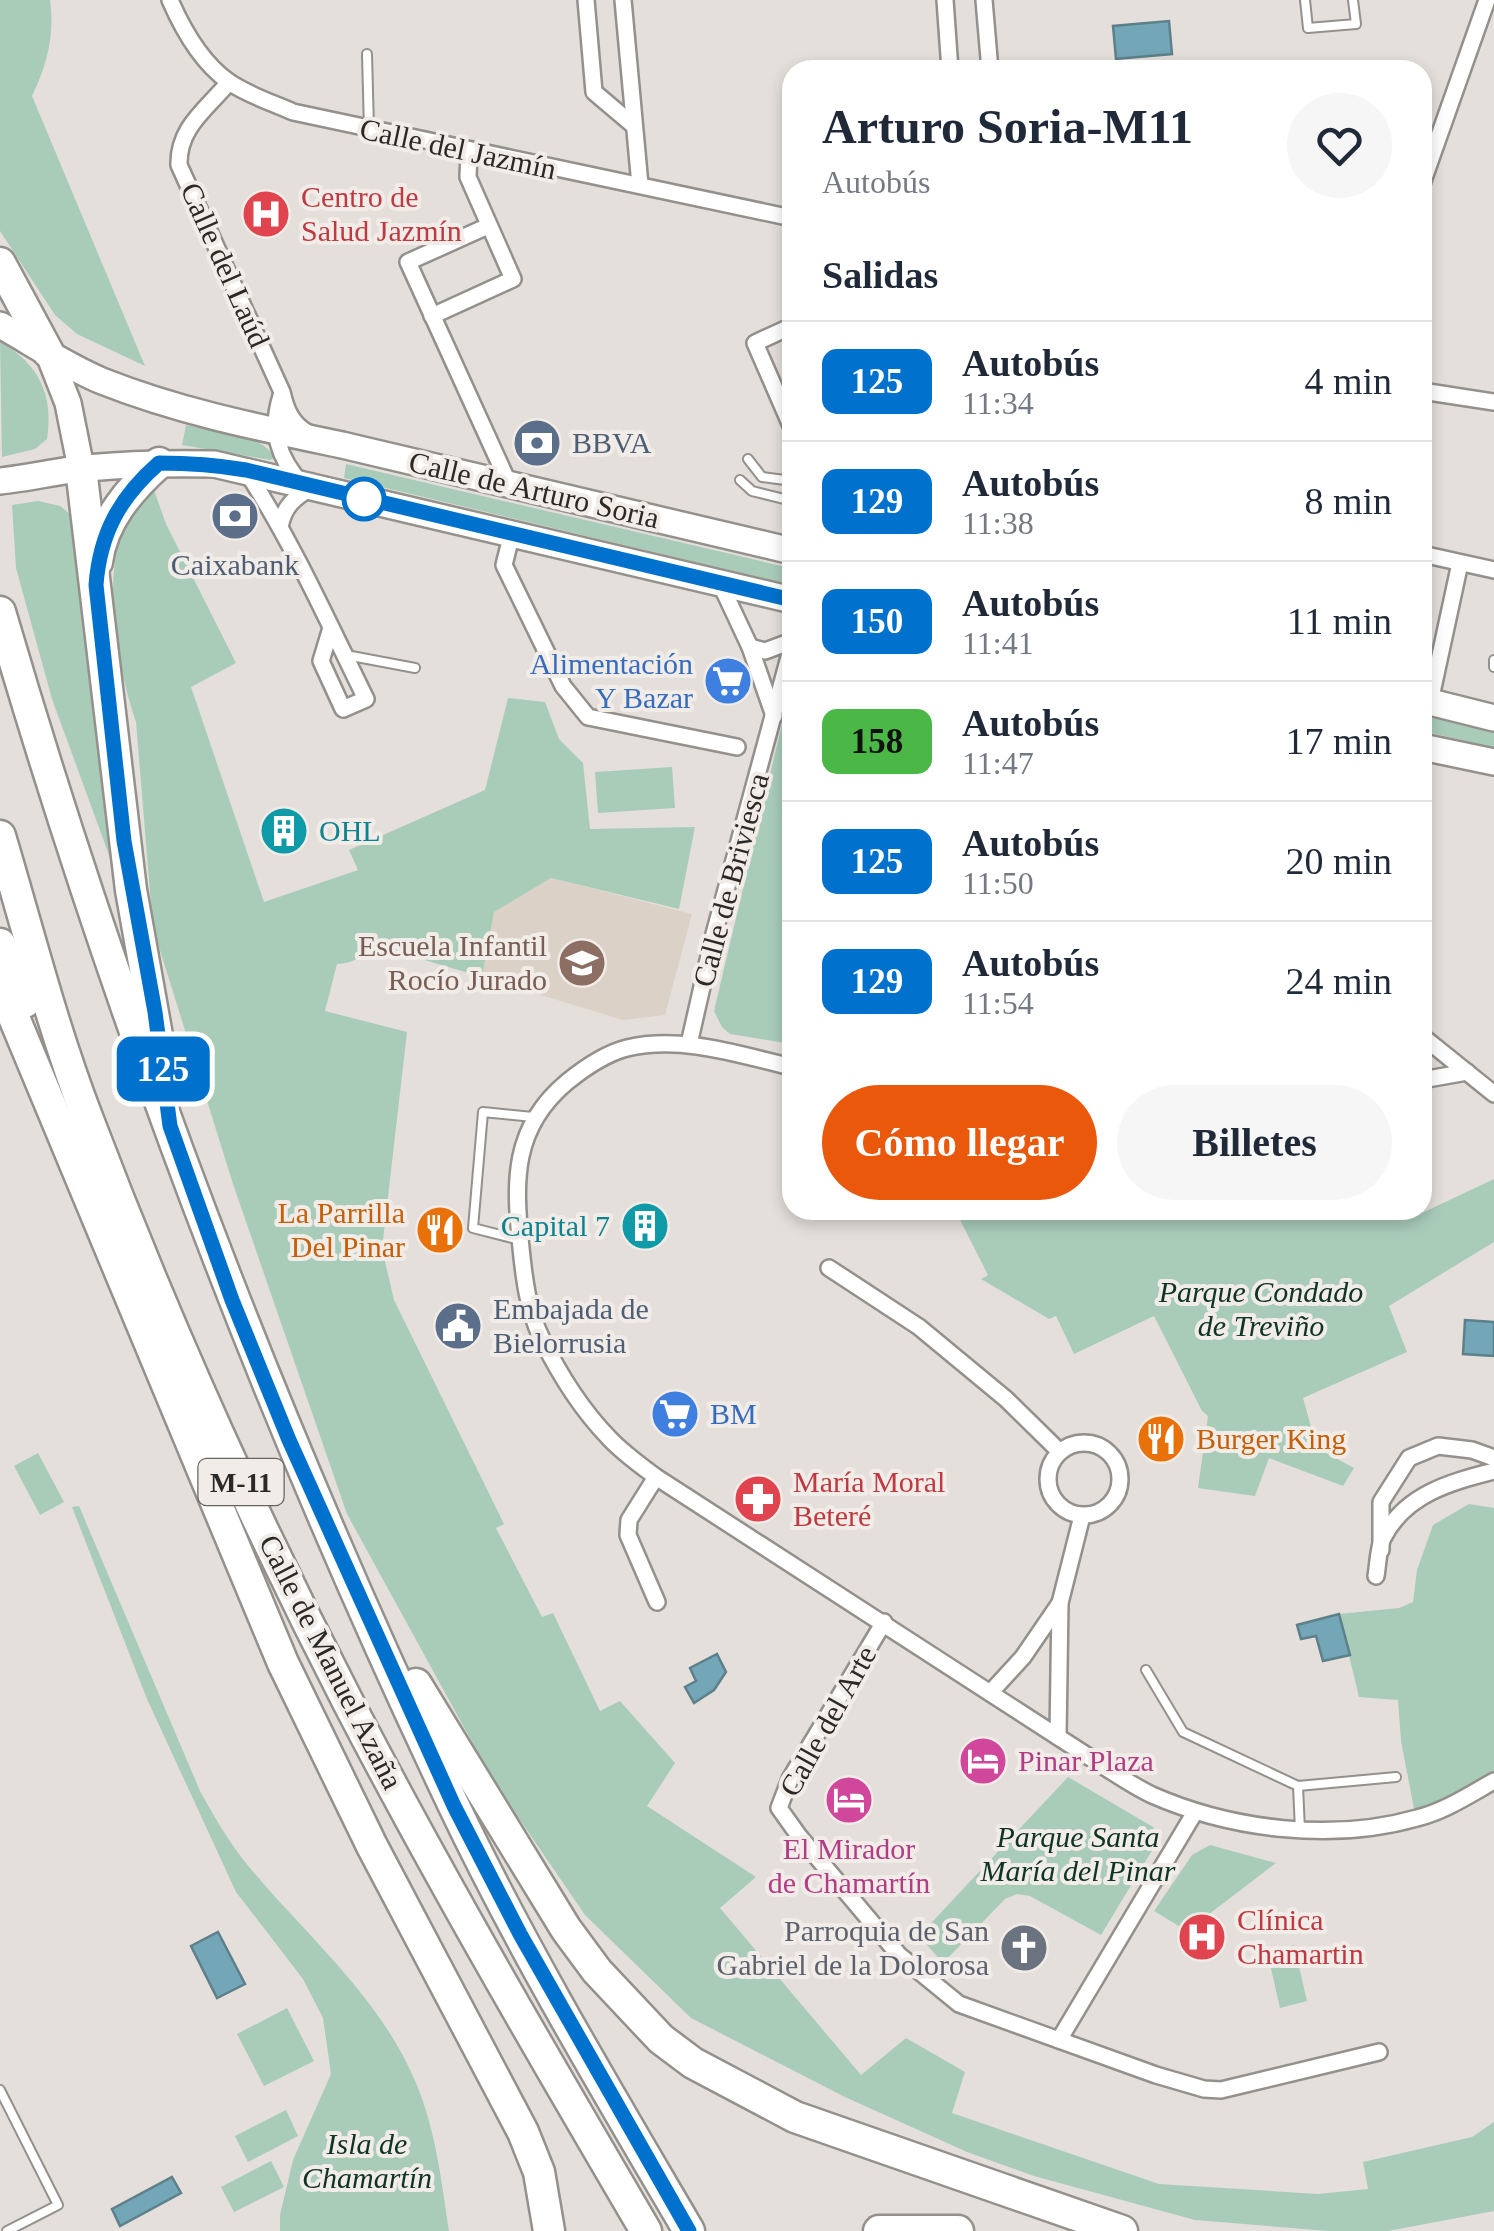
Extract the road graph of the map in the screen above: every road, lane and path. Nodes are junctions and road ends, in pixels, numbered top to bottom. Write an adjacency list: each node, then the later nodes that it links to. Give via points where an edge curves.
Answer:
1 (170, 0): 12 (street, Calle del Jazmín, via 202,55)
2 (586, 0): 13 (street, via 594,92)
3 (623, 0): 13 (street)
4 (945, 0): 10 (street)
5 (984, 0): 11 (street)
6 (1305, 0): 7 (lane, via 1308,28 1356,24)
7 (1353, 0)
8 (1487, 0): 16 (street)
9 (367, 54): 14 (lane)
10 (949, 60)
11 (989, 60)
12 (229, 82): 14 (street, Calle del Jazmín, via 293,112); 27 (street, Calle del Laúd, via 185,131 179,164)
13 (633, 124): 17 (street)
14 (370, 130): 15 (street, Calle del Jazmín)
15 (470, 152): 17 (street, Calle del Jazmín); 19 (street, via 468,177)
16 (1432, 156)
17 (640, 185): 18 (street, Calle del Jazmín)
18 (782, 216)
19 (488, 226): 21 (street, via 408,262); 21 (street, via 513,279)
20 (0, 263): 24 (highway)
21 (432, 316): 39 (street)
22 (0, 325): 24 (main road, Calle de Arturo Soria)
23 (782, 331): 25 (street, via 755,343)
24 (48, 352): 29 (main road, Calle de Arturo Soria, via 100,380); 34 (main road, via 68,404)
25 (782, 386)
26 (1432, 393): 28 (street)
27 (280, 398): 29 (street, via 270,417); 30 (street); 31 (street, Calle del Laúd, via 303,431)
28 (1494, 402)
29 (238, 423): 30 (main road, Calle de Arturo Soria)
30 (274, 432): 31 (main road, Calle de Arturo Soria); 40 (street, via 286,462)
31 (322, 440): 39 (main road, Calle de Arturo Soria)
32 (748, 459): 36 (lane, via 762,476)
33 (159, 463): 34 (main road, Calle de Arturo Soria); 35 (main road, Calle de Arturo Soria); 49 (highway, via 122,501 106,531)
34 (81, 468): 38 (main road, Calle de Arturo Soria); 49 (highway)
35 (246, 470): 40 (main road, Calle de Arturo Soria); 42 (street)
36 (782, 479)
37 (740, 480): 41 (lane, via 752,491)
38 (0, 481)
39 (509, 484): 44 (main road, Calle de Arturo Soria)
40 (308, 486): 42 (street, via 293,499); 43 (main road, Calle de Arturo Soria)
41 (782, 498)
42 (280, 527): 52 (street)
43 (512, 533): 48 (main road, Calle de Arturo Soria); 62 (street, Calle de Arturo Soria, via 504,564 563,686 588,718)
44 (782, 551)
45 (1432, 556): 46 (street)
46 (1460, 563): 47 (street); 57 (street)
47 (1494, 570)
48 (720, 582): 50 (main road, Calle de Arturo Soria); 54 (street)
49 (96, 585): 76 (highway, via 124,841)
50 (782, 598)
51 (0, 612): 76 (highway, Calle de Manuel Azaña / M-11, via 58,812)
52 (330, 628): 55 (street); 55 (street, via 320,661 344,709 366,699)
53 (782, 646): 54 (street, Calle de Briviesca)
54 (750, 647): 60 (street)
55 (344, 655): 56 (lane)
56 (415, 668)
57 (1432, 677)
58 (782, 684): 60 (street, Calle de Briviesca)
59 (1432, 702): 61 (main road)
60 (774, 716): 68 (street, Calle de Briviesca)
61 (1494, 718)
62 (737, 747)
63 (1432, 749): 64 (main road)
64 (1494, 762)
65 (0, 836): 74 (highway, Calle de Manuel Azaña / M-11)
66 (0, 944): 74 (highway, via 59,1082)
67 (0, 984): 93 (highway, via 283,1664)
68 (689, 1044): 70 (street); 75 (street, via 626,1048 580,1071)
69 (1432, 1044): 71 (street)
70 (782, 1065)
71 (1468, 1072): 72 (street); 73 (street)
72 (1432, 1078)
73 (1493, 1091)
74 (86, 1113): 79 (highway, Calle de Manuel Azaña / M-11)
75 (534, 1117): 77 (street, via 522,1145); 77 (lane, via 484,1112 474,1228)
76 (170, 1126): 86 (highway, Calle de Manuel Azaña / M-11, via 232,1300)
77 (520, 1240): 83 (street, via 540,1334 571,1389 609,1438)
78 (829, 1268): 80 (street, via 919,1328)
79 (205, 1405): 93 (highway, via 214,1456); 103 (highway, Calle de Manuel Azaña / M-11, via 349,1704)
80 (1059, 1451): 84 (street, via 1048,1469 1049,1491 1062,1508); 84 (street, via 1081,1441 1104,1447 1120,1466 1120,1490 1105,1510)
81 (1494, 1458): 85 (street, via 1438,1446 1409,1458 1381,1502)
82 (1494, 1471): 85 (street, via 1428,1491 1382,1538)
83 (656, 1477): 88 (street, via 629,1520 628,1535); 90 (street)
84 (1082, 1516): 89 (street)
85 (1381, 1550): 87 (street)
86 (339, 1552): 106 (highway, Calle de Manuel Azaña / M-11, via 470,1838); 109 (highway, via 566,1929 596,1972 661,2039 692,2063 795,2117)
87 (1376, 1576)
88 (657, 1602)
89 (1060, 1604): 92 (street); 94 (street)
90 (884, 1622): 92 (street); 100 (street, Calle del Arte, via 790,1778 780,1808 900,1955 958,2004)
91 (1146, 1670): 97 (lane, via 1183,1732)
92 (990, 1693): 94 (street)
93 (318, 1732): 105 (highway, via 524,2132)
94 (1058, 1737): 98 (street, via 1148,1793)
95 (1396, 1776): 97 (lane)
96 (1494, 1782): 99 (street, via 1416,1819 1352,1831)
97 (1298, 1786): 99 (lane)
98 (1195, 1812): 99 (street); 100 (street)
99 (1300, 1830)
100 (1059, 2040): 101 (street, Calle del Arte, via 1156,2075 1222,2090)
101 (1379, 2052)
102 (0, 2090): 104 (lane, via 58,2205)
103 (641, 2226)
104 (7, 2231)
105 (549, 2231)
106 (689, 2231)
107 (879, 2231): 108 (highway)
108 (958, 2231)
109 (1122, 2231)

